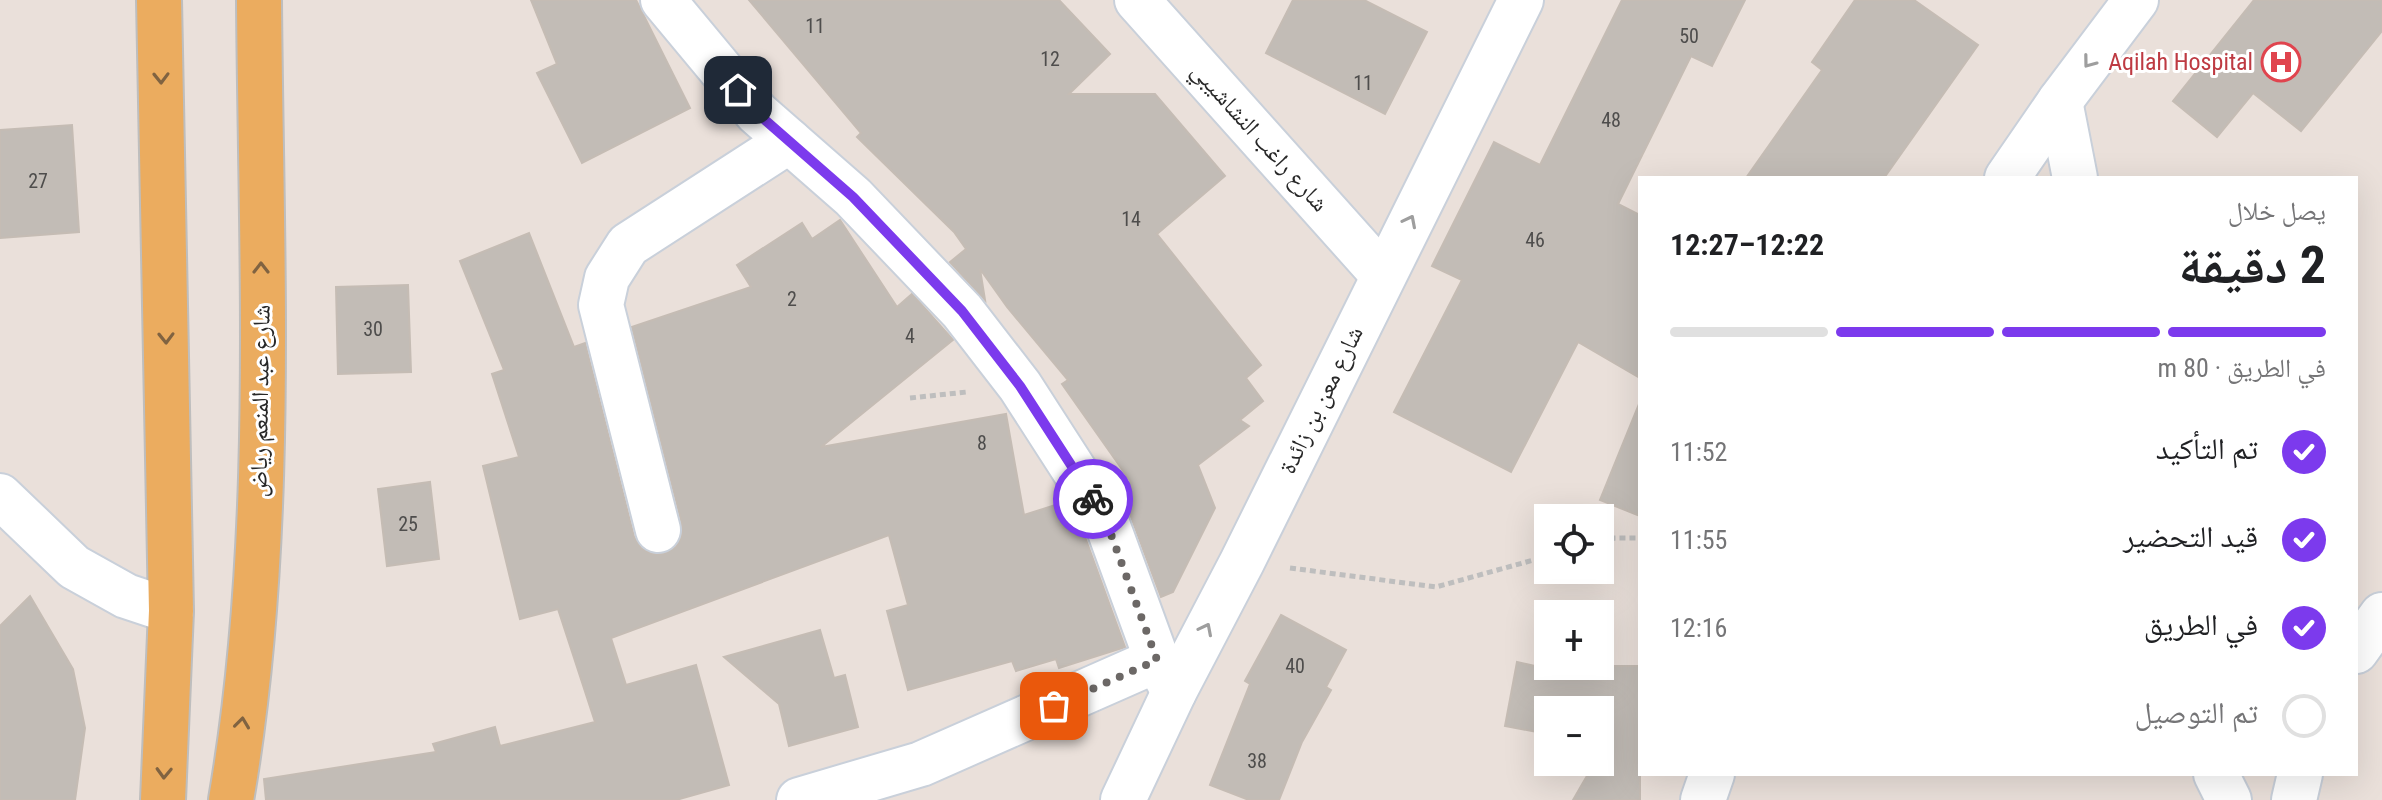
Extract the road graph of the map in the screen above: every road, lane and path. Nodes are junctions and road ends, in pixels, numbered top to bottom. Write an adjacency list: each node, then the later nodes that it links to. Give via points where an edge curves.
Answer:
1 (159, 0): 18 (main road, one-way to 18)
2 (259, 0): 26 (main road, شارع عبد المنعم رياض, one-way to 2, via 256,611)
3 (663, 0): 8 (street, via 757,113)
4 (1137, 0): 11 (street, شارع راغب النشاشيبي)
5 (1521, 0): 11 (street, شارع معن بن زائدة, one-way to 5)
6 (2136, 0): 7 (street, one-way to 7)
7 (2060, 101): 9 (street); 10 (street)
8 (789, 141): 13 (street, via 628,245 607,278 601,305); 21 (street, via 853,197 962,311 1020,386 1105,518)
9 (2008, 176)
10 (2075, 176)
11 (1383, 275): 17 (street, شارع معن بن زائدة)
12 (0, 496): 18 (street, via 74,567 126,596)
13 (658, 530)
14 (1614, 538): 15 (path)
15 (1638, 538)
16 (1534, 560): 17 (path, via 1436,587)
17 (1242, 562): 21 (street, شارع معن بن زائدة, one-way to 17)
18 (171, 611): 25 (main road, one-way to 25)
19 (2382, 615): 20 (street)
20 (2358, 648)
21 (1165, 676): 27 (street, via 921,764); 28 (street, شارع معن بن زائدة)
22 (1711, 776): 29 (street)
23 (2217, 776): 30 (street)
24 (2300, 776): 31 (street)
25 (163, 800)
26 (231, 800)
27 (799, 800)
28 (1123, 800)
29 (1703, 800)
30 (2229, 800)
31 (2294, 800)

